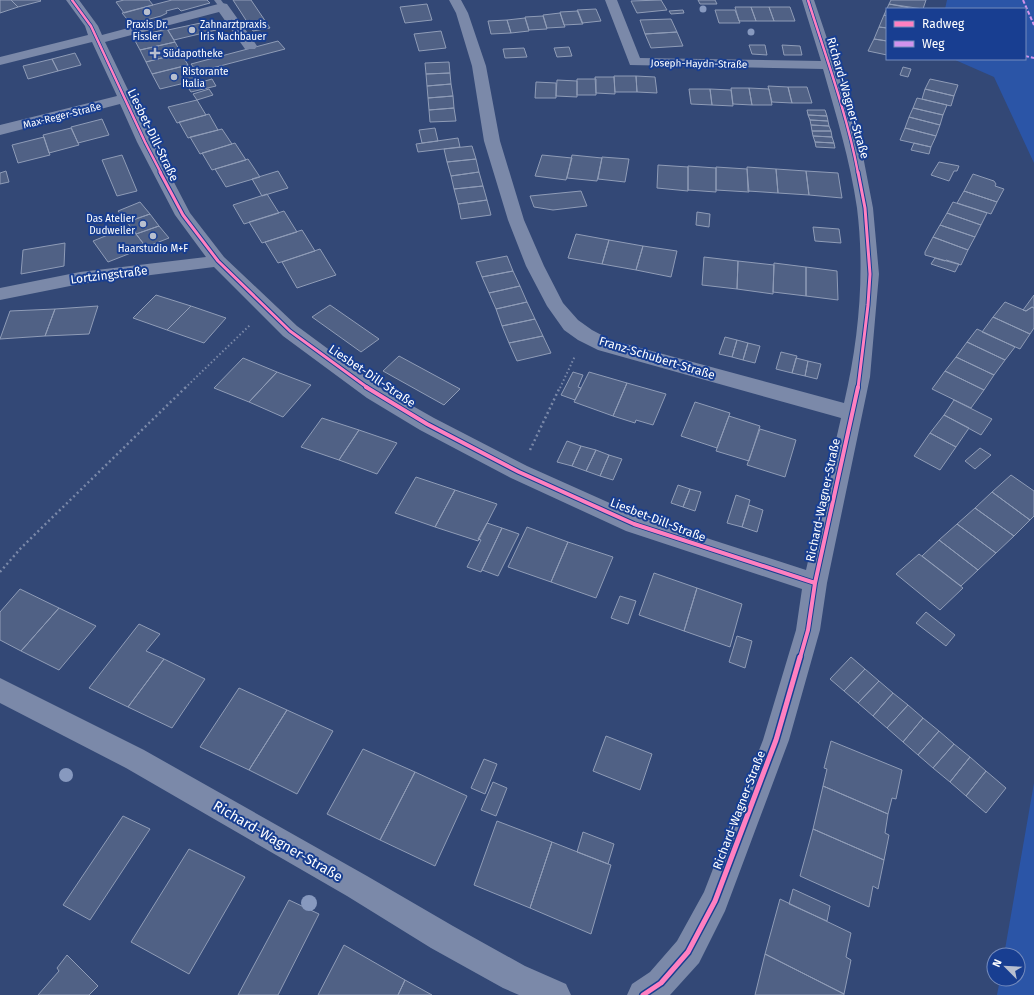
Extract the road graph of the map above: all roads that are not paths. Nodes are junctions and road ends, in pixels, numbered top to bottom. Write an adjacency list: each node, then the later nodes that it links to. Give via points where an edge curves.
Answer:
1 (72, 0): 6 (street, Liesbet-Dill-Straße, via 91,26)
2 (455, 0): 14 (street, Franz-Schubert-Straße, via 462,13 479,66 492,141 516,220 535,266 556,306 571,326 605,345)
3 (611, 0): 9 (street, Joseph-Haydn-Straße, via 635,62)
4 (808, 0): 9 (street, Richard-Wagner-Straße)
5 (219, 3): 6 (street); 7 (street)
6 (96, 38): 8 (street); 10 (street, Liesbet-Dill-Straße)
7 (250, 46)
8 (0, 61)
9 (829, 66): 14 (street, Richard-Wagner-Straße, via 857,164 865,208 870,261 863,353)
10 (124, 99): 11 (street, Max-Reger-Straße); 12 (street, Liesbet-Dill-Straße, via 183,215)
11 (0, 130)
12 (218, 261): 13 (street, Lortzingstraße, via 80,278); 15 (street, Liesbet-Dill-Straße, via 266,309 301,339 374,393 426,424 519,472 634,524)
13 (0, 294)
14 (851, 413): 15 (street, Richard-Wagner-Straße)
15 (816, 583): 18 (street, Richard-Wagner-Straße, via 808,630 776,740 715,901 688,952 661,983)
16 (0, 690): 17 (street, Richard-Wagner-Straße, via 135,759 449,941 514,977)
17 (555, 995)
18 (643, 995)

